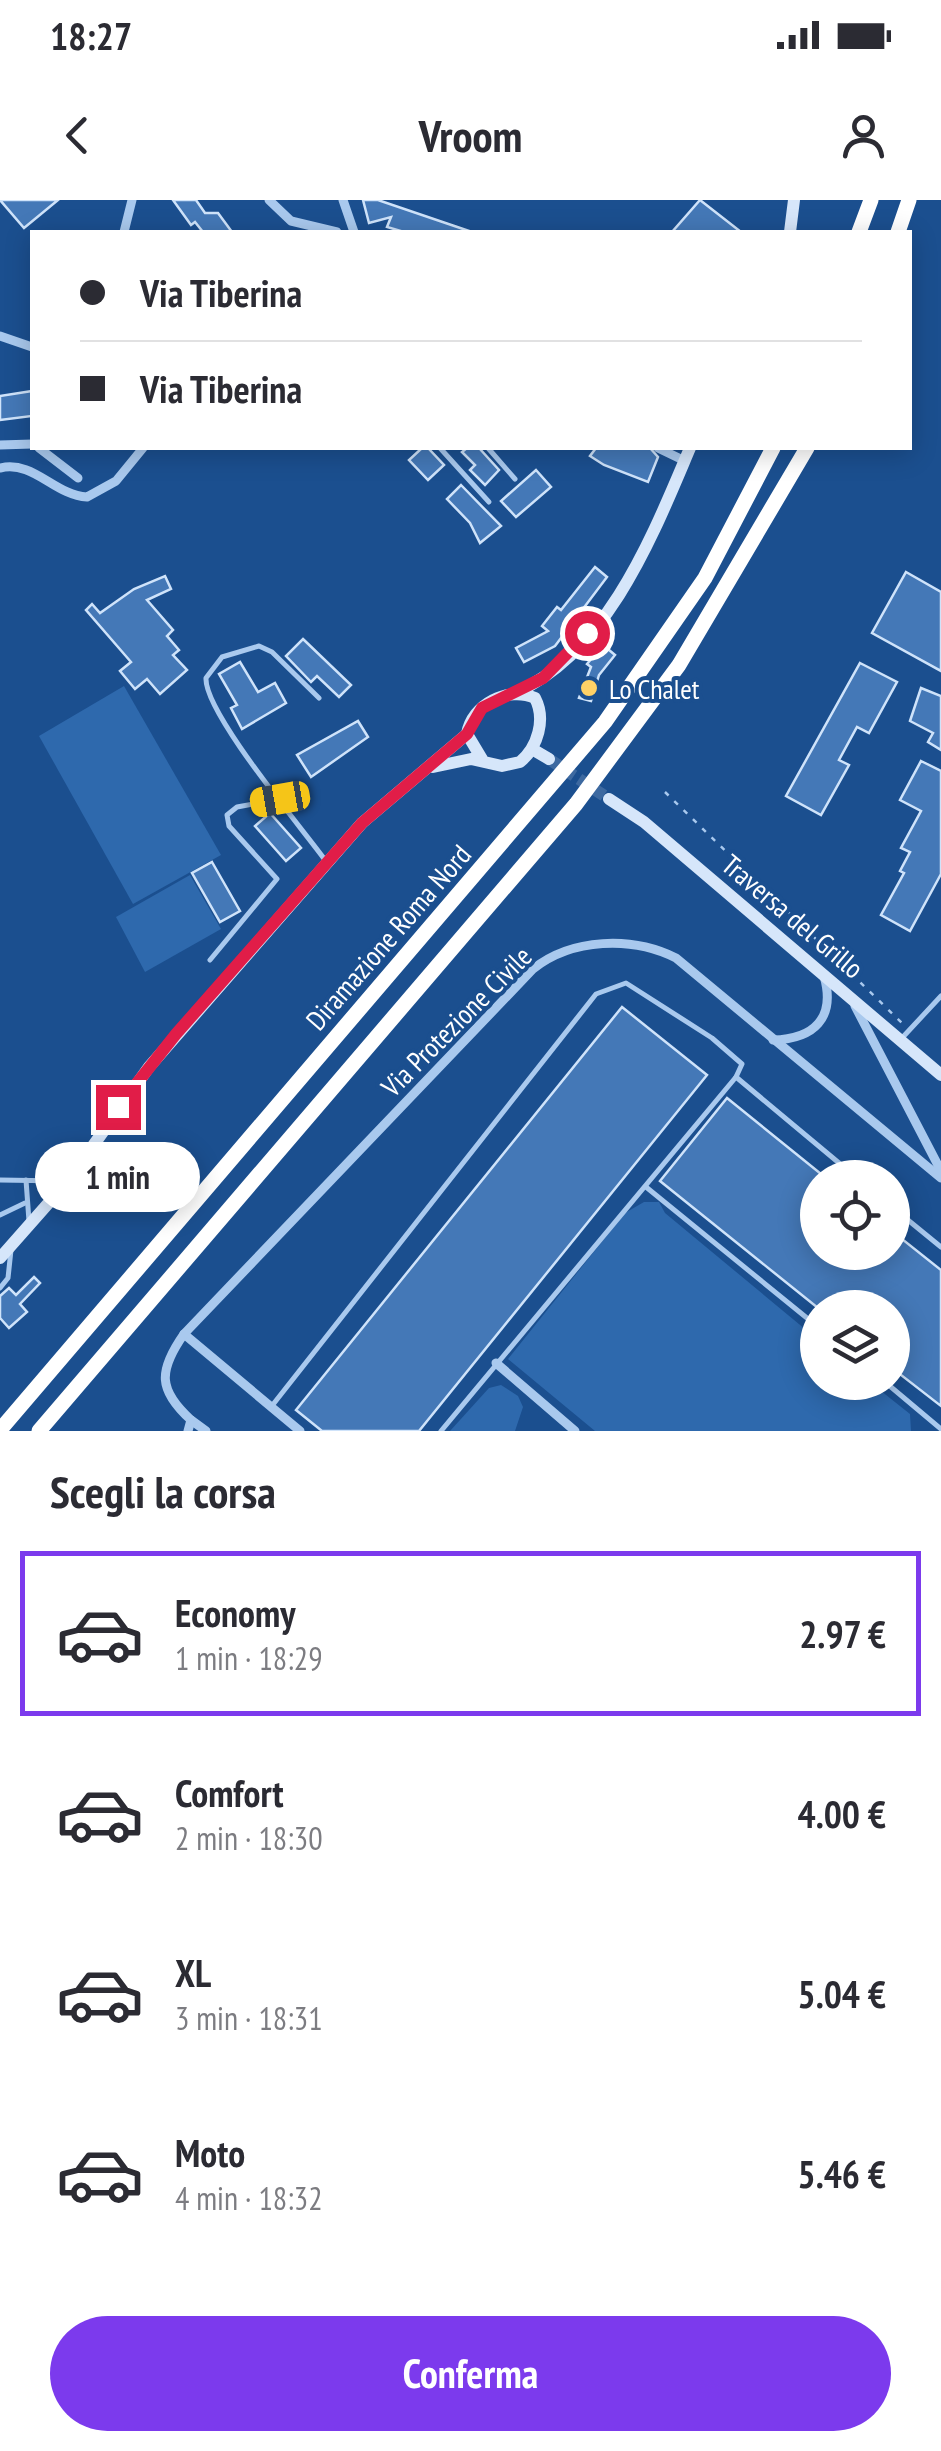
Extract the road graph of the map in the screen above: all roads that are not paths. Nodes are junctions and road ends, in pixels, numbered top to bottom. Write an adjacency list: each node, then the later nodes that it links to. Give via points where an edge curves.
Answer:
1 (132, 200): 8 (street)
2 (269, 200): 7 (street)
3 (343, 200): 9 (street)
4 (794, 200): 10 (main road)
5 (871, 200): 11 (highway)
6 (909, 200): 12 (highway)
7 (300, 229)
8 (124, 230)
9 (353, 230)
10 (790, 230)
11 (860, 230)
12 (899, 230)
13 (0, 336): 14 (street)
14 (30, 346)
15 (0, 445): 16 (street)
16 (30, 446)
17 (41, 450): 25 (street)
18 (140, 450): 24 (street, via 116,481 87,498 22,467)
19 (442, 450): 27 (lane)
20 (490, 450): 26 (lane)
21 (771, 450): 69 (highway, Diramazione Roma Nord, via 705,578 615,709)
22 (806, 450): 70 (highway, Diramazione Roma Nord, via 679,665 576,804)
23 (687, 454): 28 (main road, via 622,587)
24 (0, 468)
25 (78, 478)
26 (515, 479)
27 (489, 502)
28 (558, 664): 29 (main road); 31 (main road)
29 (514, 693): 31 (main road, via 531,695); 32 (main road, via 482,708)
30 (319, 698): 37 (lane, via 259,646 222,657 208,671 209,698)
31 (540, 707): 33 (main road)
32 (467, 734): 34 (main road); 36 (main road)
33 (532, 749): 34 (main road, via 508,766); 35 (main road)
34 (482, 759): 36 (main road)
35 (549, 760)
36 (426, 769): 39 (main road, via 372,812)
37 (280, 799): 39 (lane); 40 (lane, via 227,815 229,826 277,878)
38 (609, 799): 41 (main road, Traversa del Grillo)
39 (327, 862): 52 (main road, via 148,1066)
40 (210, 960)
41 (824, 975): 42 (main road, Traversa del Grillo); 45 (street, via 824,1020 804,1035)
42 (844, 992): 44 (main road, Traversa del Grillo); 49 (street, via 880,1048)
43 (941, 996): 44 (lane)
44 (904, 1035): 46 (main road, Traversa del Grillo)
45 (773, 1040): 49 (street, Via Protezione Civile); 63 (street, Via Protezione Civile, via 688,967 658,950 599,944 553,955)
46 (941, 1075)
47 (736, 1077): 48 (lane); 53 (lane); 66 (lane, via 742,1064 712,1038 626,983 596,994)
48 (835, 1160)
49 (941, 1174)
50 (0, 1180): 51 (lane)
51 (26, 1180): 52 (lane); 54 (lane)
52 (68, 1181): 57 (main road)
53 (645, 1186): 62 (lane); 64 (lane)
54 (24, 1203): 55 (lane); 57 (lane)
55 (0, 1215)
56 (910, 1222): 59 (lane)
57 (30, 1226): 58 (main road)
58 (11, 1246): 60 (main road); 61 (lane, via 8,1278)
59 (941, 1247)
60 (0, 1258)
61 (0, 1288)
62 (800, 1313)
63 (184, 1334): 66 (street); 67 (street, Via Protezione Civile, via 171,1352 166,1389)
64 (496, 1364): 73 (lane); 74 (street)
65 (906, 1400): 68 (lane)
66 (271, 1406): 72 (street)
67 (190, 1426): 71 (street)
68 (941, 1429)
69 (0, 1430)
70 (39, 1431)
71 (206, 1431)
72 (300, 1431)
73 (440, 1431)
74 (575, 1431)

